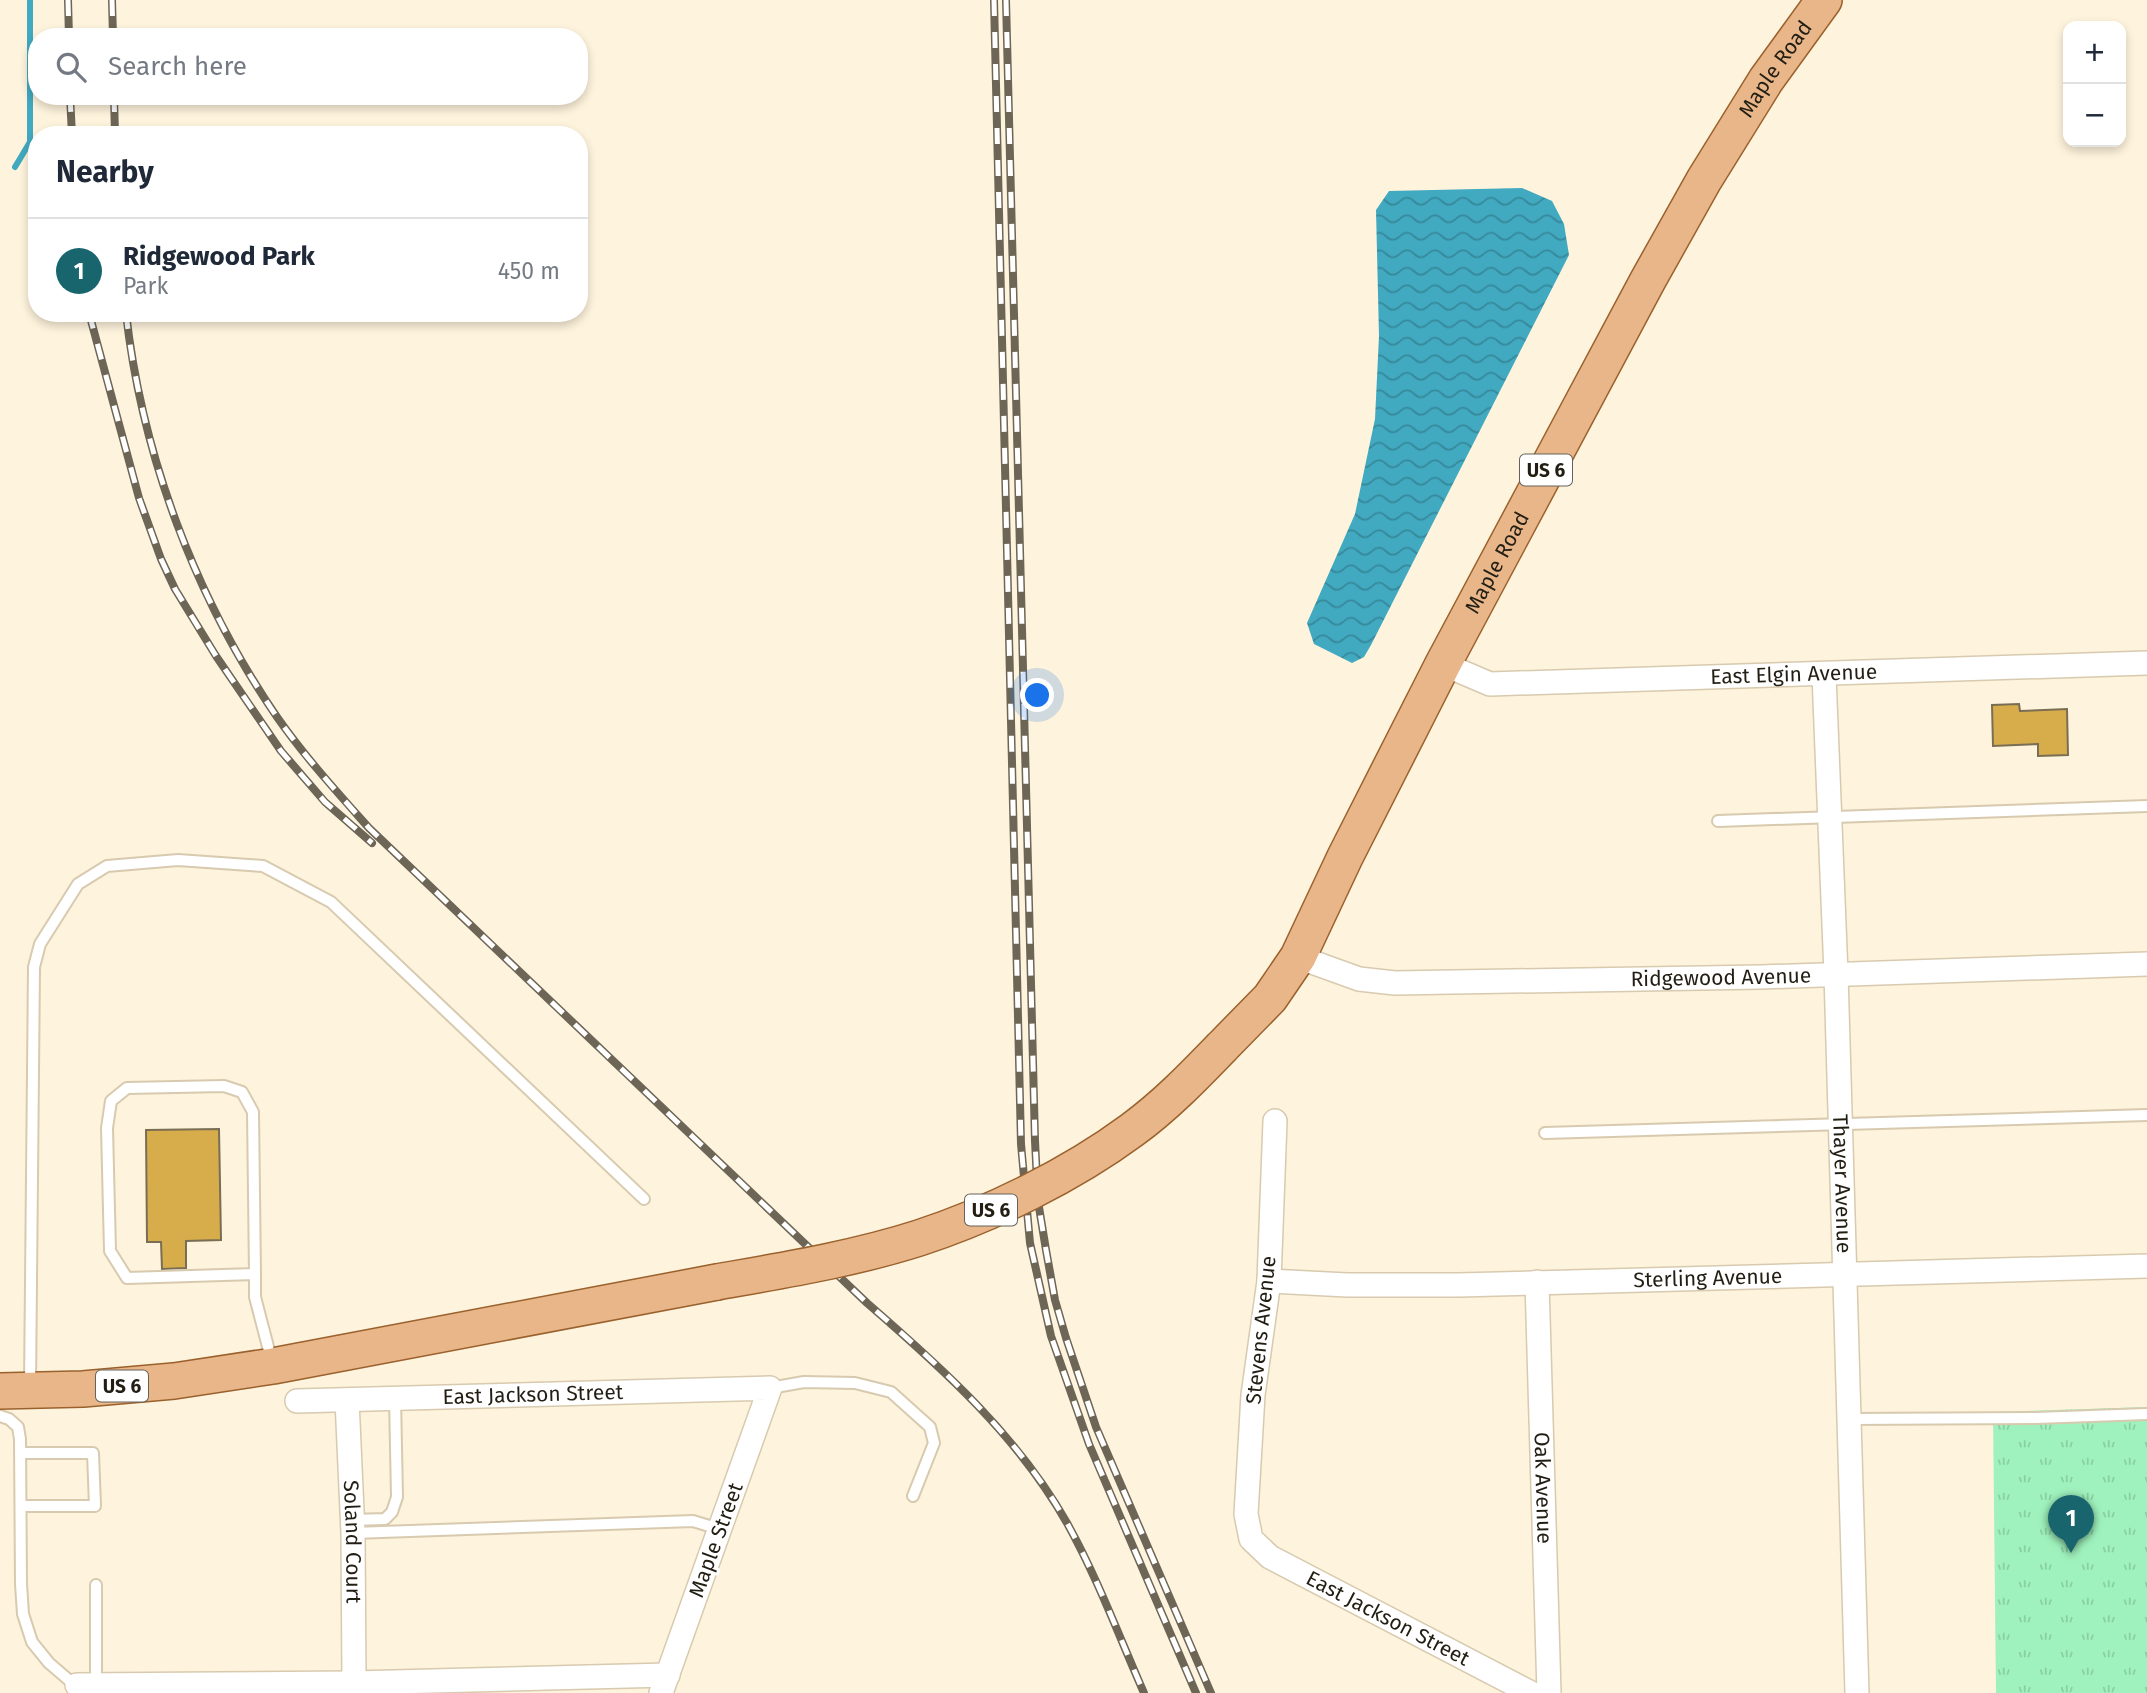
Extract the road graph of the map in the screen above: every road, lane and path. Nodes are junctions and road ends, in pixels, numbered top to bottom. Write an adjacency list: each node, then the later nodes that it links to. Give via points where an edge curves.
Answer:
1 (1824, 0): 3 (main road, Maple Road / US 6, via 1766,80 1704,180)
2 (2147, 663): 4 (street, East Elgin Avenue)
3 (1443, 664): 4 (street, East Elgin Avenue, via 1490,684); 8 (main road, Maple Road / US 6)
4 (1824, 674): 6 (street, Thayer Avenue)
5 (2147, 806): 6 (lane)
6 (1830, 818): 7 (lane); 10 (street, Thayer Avenue)
7 (1718, 821)
8 (1298, 957): 10 (street, Ridgewood Avenue, via 1359,979 1395,983); 21 (main road, US 6, bridge, via 1270,998 1187,1083 1132,1130 1069,1170 995,1208 920,1237 836,1260)
9 (2147, 964): 10 (street, Ridgewood Avenue)
10 (1836, 974): 13 (street, Thayer Avenue)
11 (2147, 1115): 13 (lane)
12 (1275, 1121): 19 (street, Stevens Avenue)
13 (1840, 1124): 14 (lane); 18 (street, Thayer Avenue)
14 (1545, 1133)
15 (644, 1199): 23 (lane, via 331,902 263,866 178,860 107,866 78,884 40,944 34,967)
16 (2147, 1266): 18 (street, Sterling Avenue)
17 (255, 1274): 17 (lane, via 253,1112 242,1092 224,1086 127,1088 111,1101 107,1128 110,1251 127,1278); 21 (lane)
18 (1845, 1274): 20 (street, Sterling Avenue); 29 (street, Thayer Avenue)
19 (1269, 1281): 20 (street, Sterling Avenue, via 1347,1285); 35 (street, Stevens Avenue, via 1253,1395 1246,1514)
20 (1537, 1282): 42 (street, Oak Avenue)
21 (258, 1368): 23 (main road, US 6, via 174,1381)
22 (770, 1388): 24 (street, East Jackson Street); 31 (lane, via 804,1382 855,1383 891,1392 930,1427 934,1443); 34 (street, Maple Street)
23 (15, 1390)
24 (396, 1398): 25 (street, East Jackson Street); 33 (lane, via 397,1497 393,1512 385,1519)
25 (347, 1400): 26 (street, East Jackson Street); 33 (street, Soland Court)
26 (297, 1401)
27 (2147, 1414): 29 (lane)
28 (0, 1416): 30 (lane, via 19,1427)
29 (1849, 1419): 43 (street, Thayer Avenue)
30 (20, 1453): 32 (lane); 32 (lane, via 93,1453 95,1506)
31 (914, 1496)
32 (21, 1506): 40 (lane, via 23,1614 32,1642 49,1663)
33 (352, 1526): 34 (lane, via 693,1521); 37 (street, Soland Court)
34 (720, 1530): 38 (street, Maple Street)
35 (1251, 1539): 41 (street, East Jackson Street, via 1270,1557)
36 (96, 1586): 40 (lane)
37 (354, 1683): 39 (street); 40 (street)
38 (664, 1684): 39 (street)
39 (468, 1686)
40 (83, 1687)
41 (1531, 1693)
42 (1549, 1693)
43 (1857, 1693)

